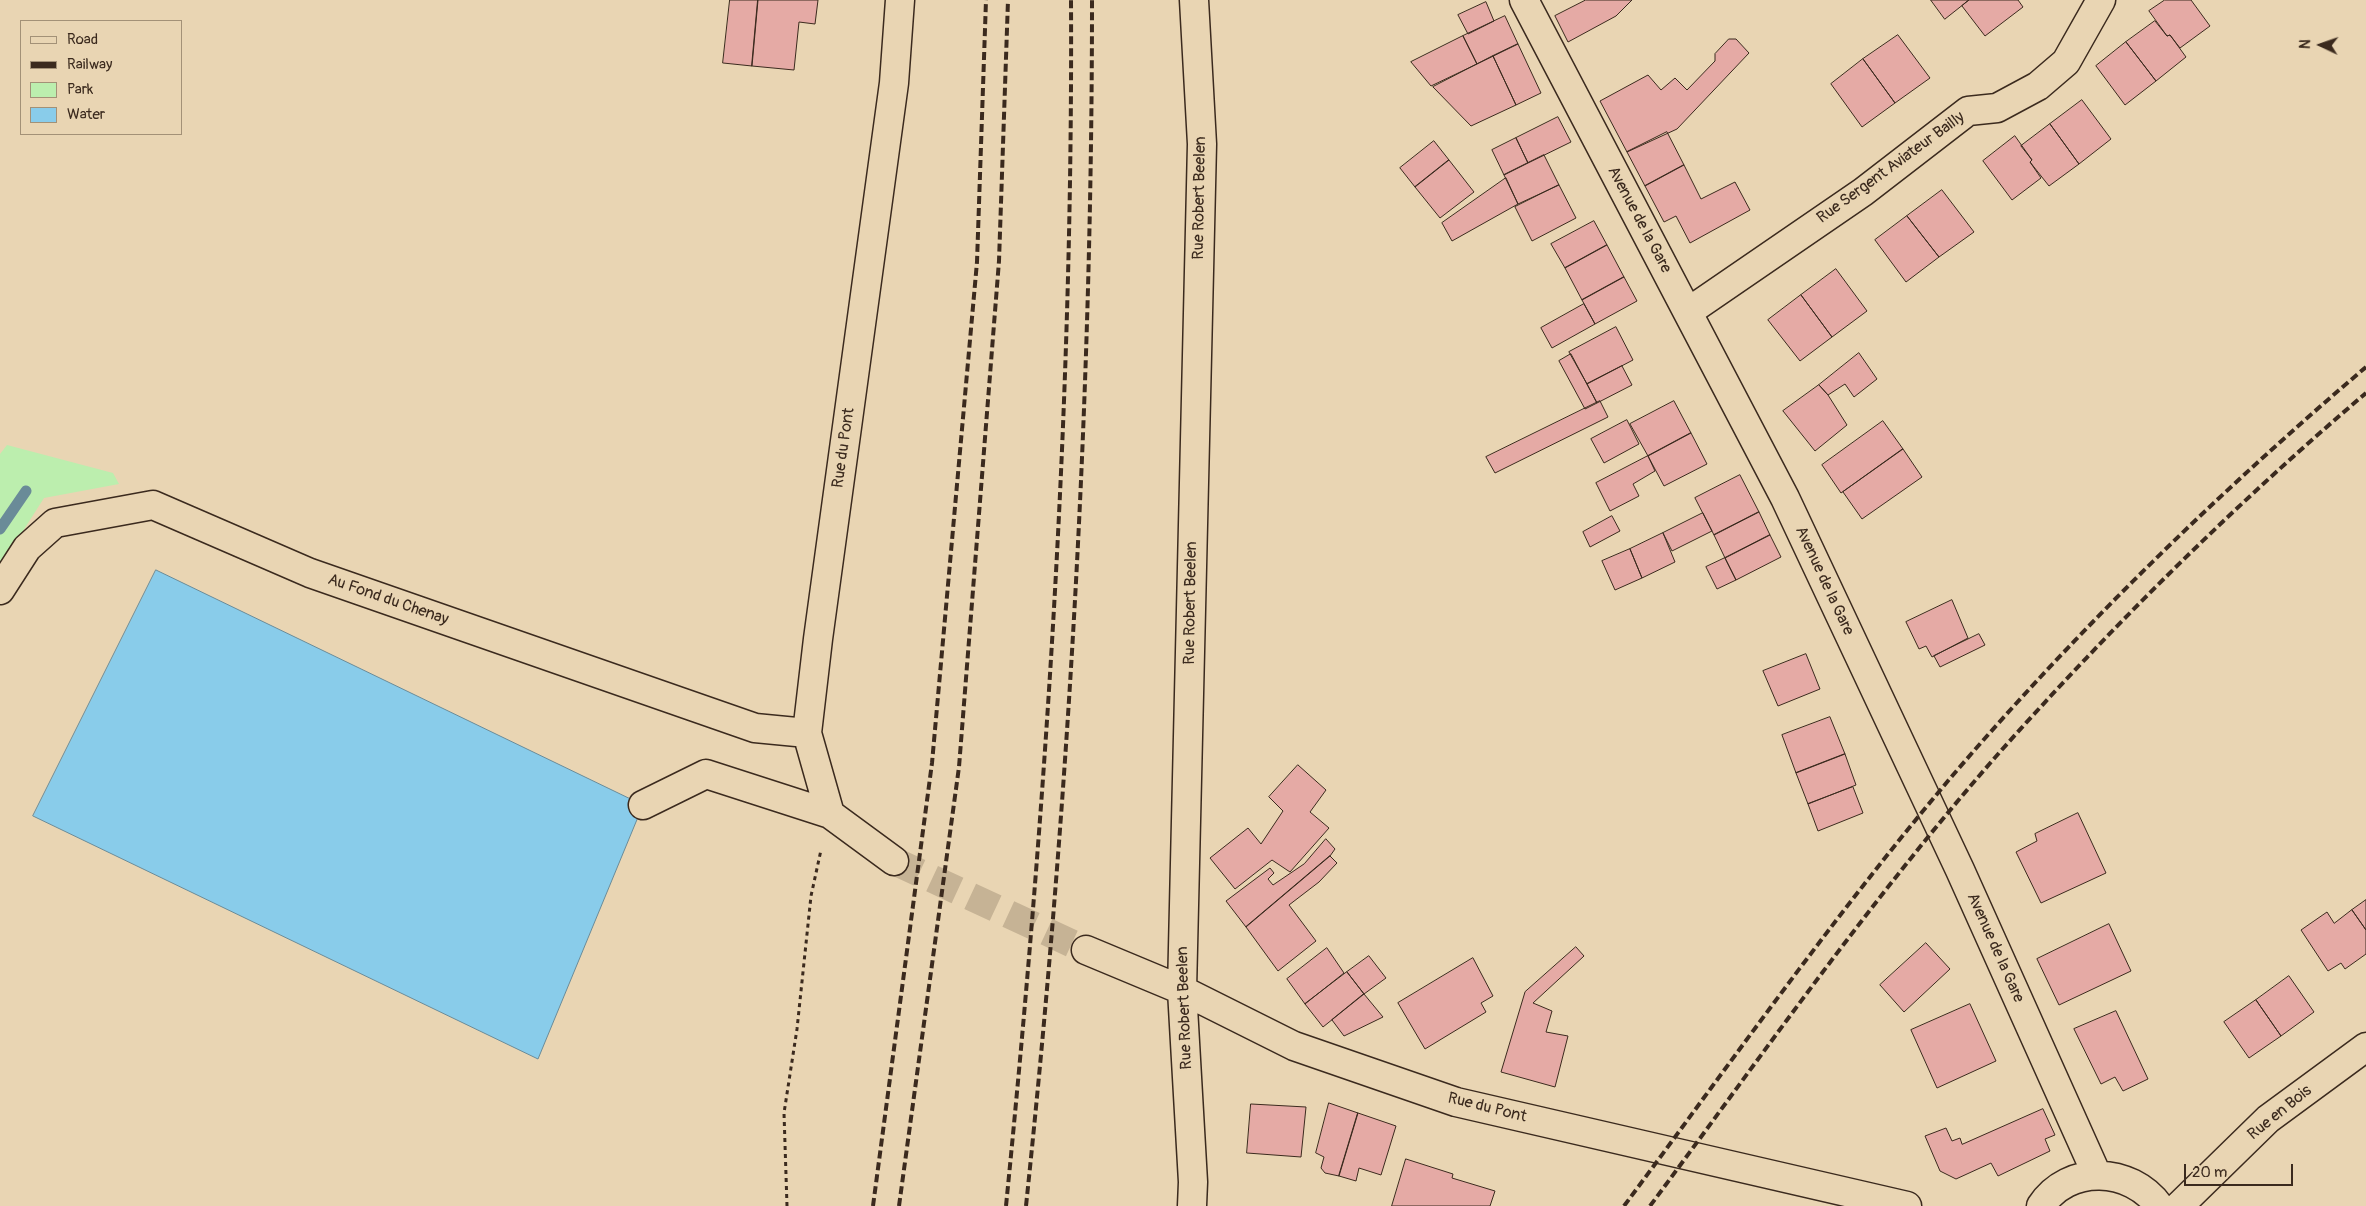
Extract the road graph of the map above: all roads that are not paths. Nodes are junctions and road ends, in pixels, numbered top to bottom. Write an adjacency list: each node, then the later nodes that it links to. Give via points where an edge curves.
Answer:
1 (900, 0): 7 (street, Rue du Pont, via 894,83)
2 (1194, 0): 12 (street, Rue Robert Beelen, via 1202,144)
3 (1524, 0): 5 (street, Avenue de la Gare)
4 (2101, 0): 5 (street, Rue Sergent Aviateur Bailly, via 2066,62 2038,86 1997,108 1968,111 1862,192)
5 (1688, 312): 14 (street, Avenue de la Gare, via 1798,525 1964,879)
6 (0, 590): 7 (street, Au Fond du Chenay, via 27,548 55,523 153,505 310,573 690,706 755,728)
7 (807, 733): 9 (street, Rue du Pont)
8 (643, 805): 9 (street, via 706,774)
9 (830, 814): 10 (street)
10 (894, 861)
11 (1086, 950): 12 (street, Rue du Pont)
12 (1182, 990): 15 (street, Rue Robert Beelen); 16 (street, Rue du Pont, via 1294,1046 1456,1102)
13 (2366, 1047): 19 (street, Rue en Bois, via 2268,1119)
14 (2097, 1174): 17 (street, via 2064,1184); 18 (street, via 2140,1186)
15 (1192, 1206)
16 (1907, 1206)
17 (2041, 1206)
18 (2158, 1206)
19 (2179, 1206)

